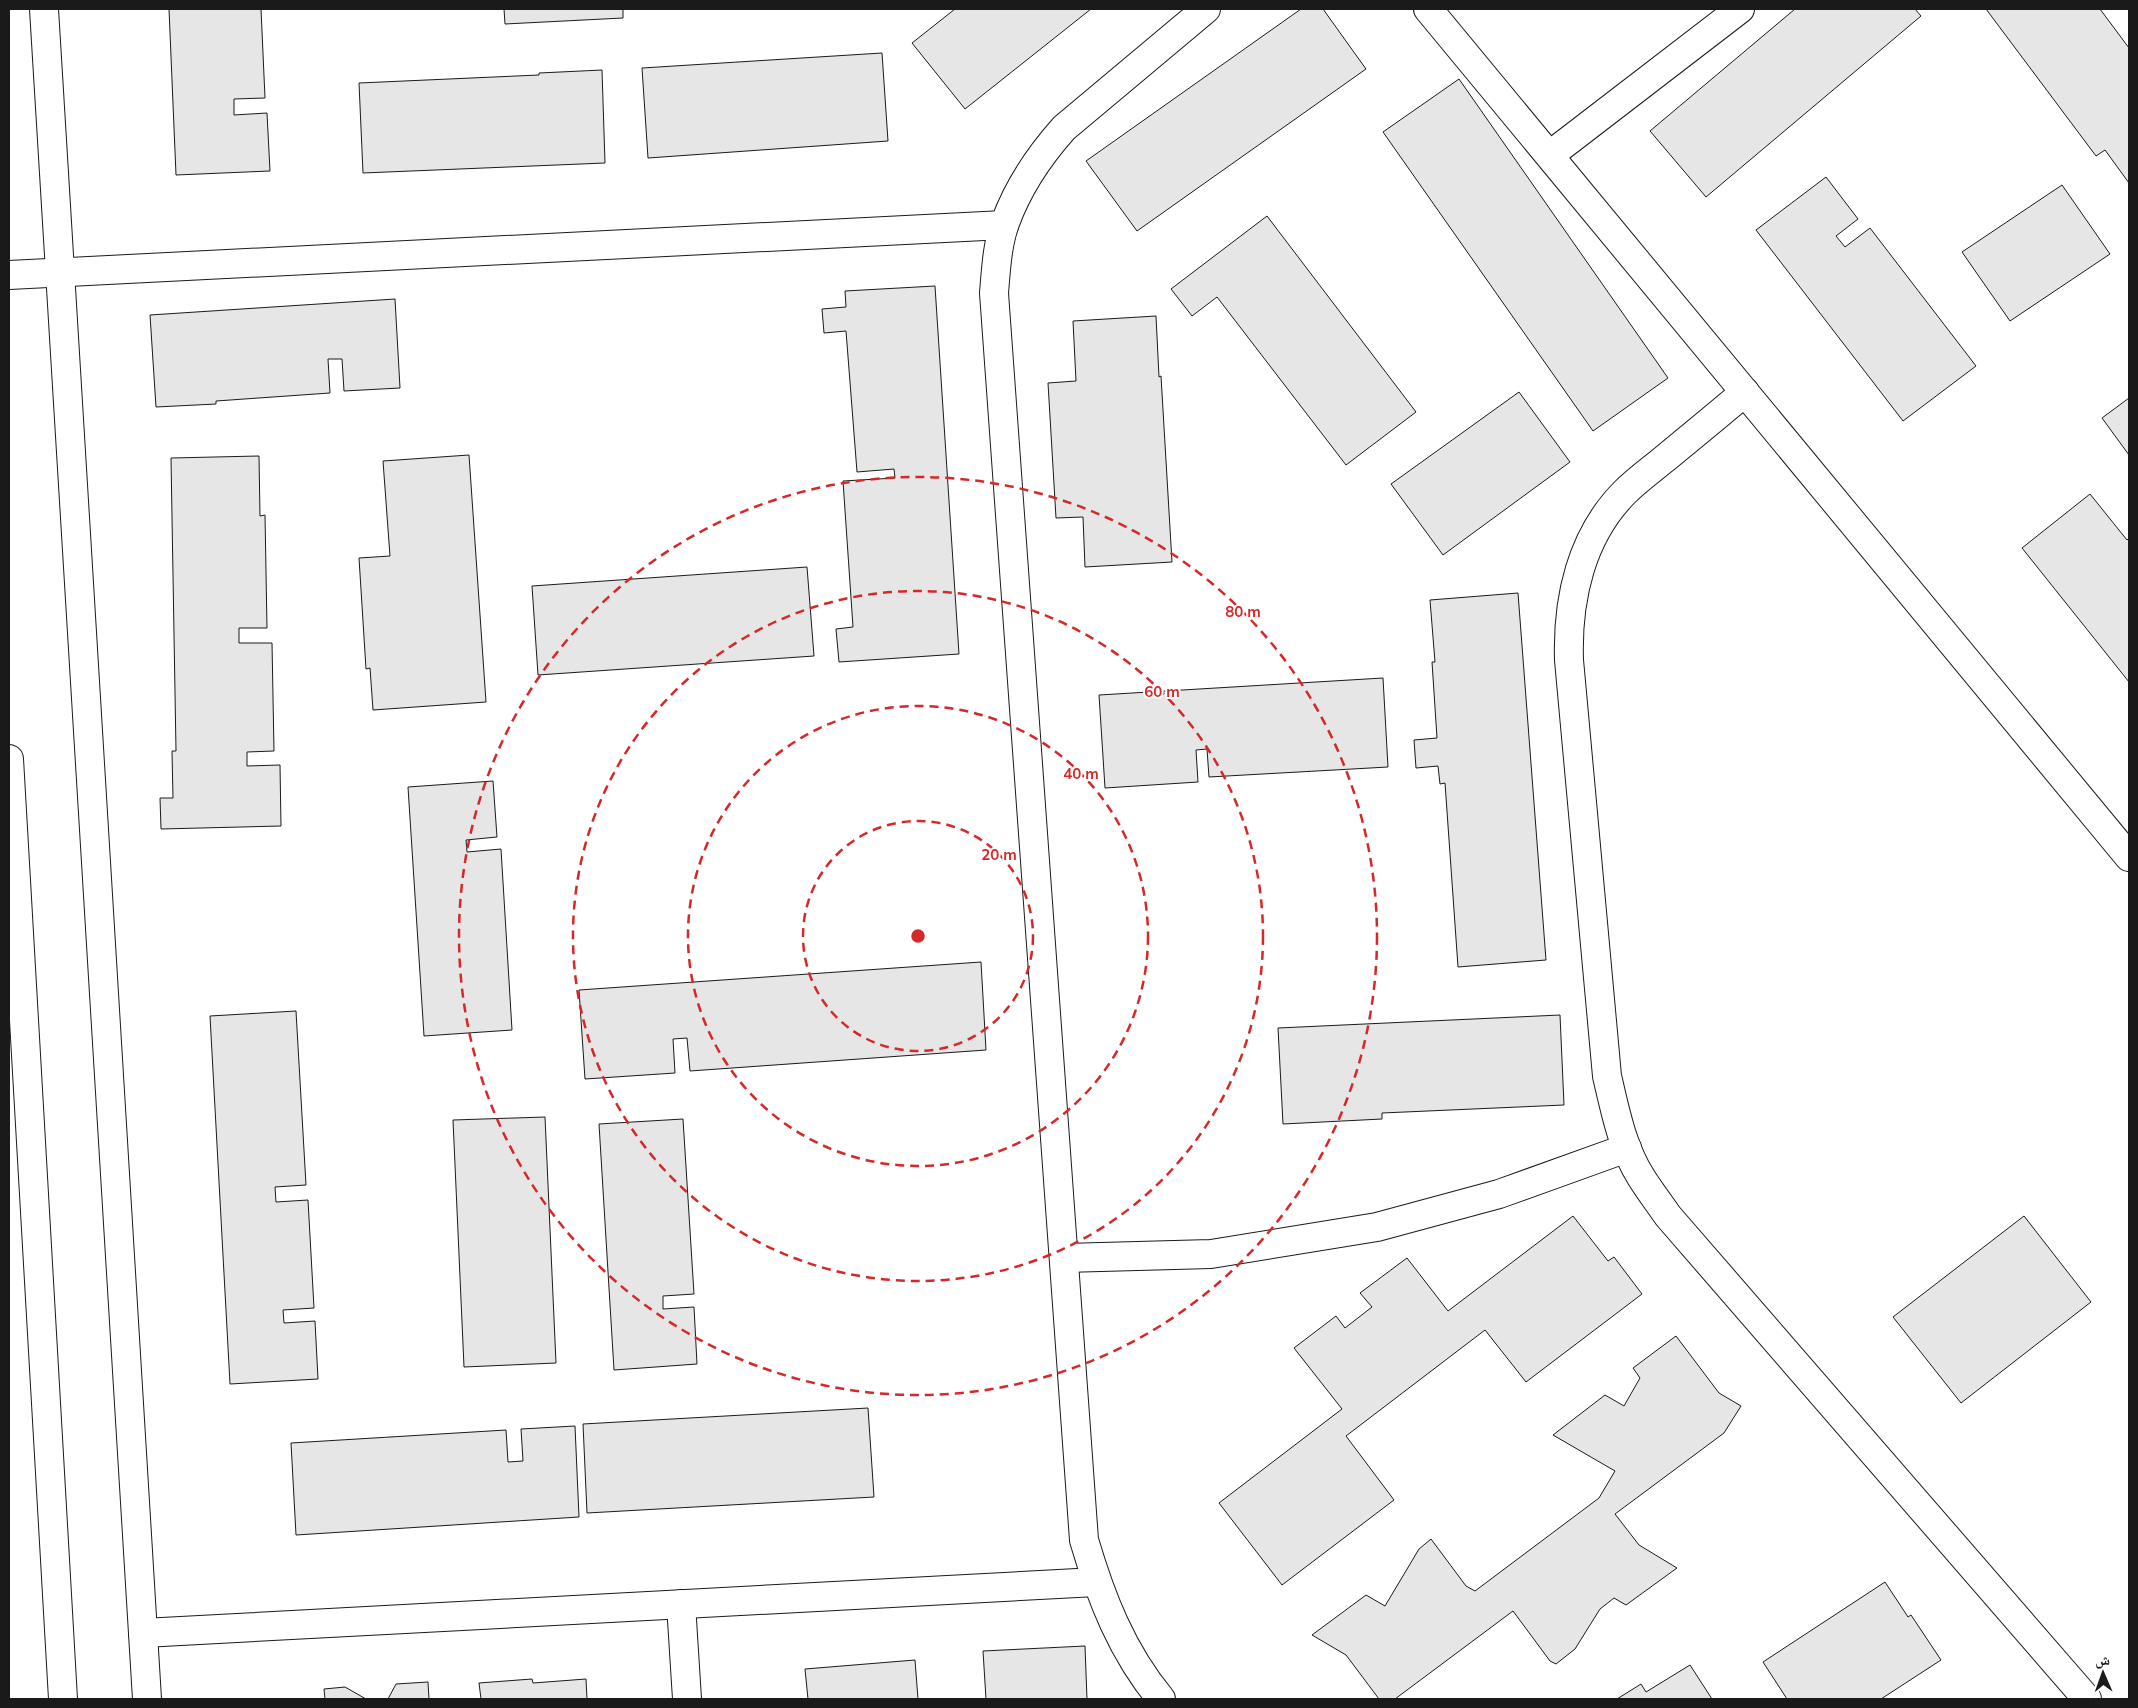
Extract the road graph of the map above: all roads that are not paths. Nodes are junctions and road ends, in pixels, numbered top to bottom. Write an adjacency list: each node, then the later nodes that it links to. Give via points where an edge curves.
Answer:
1 (44, 9): 7 (street)
2 (1206, 9): 6 (street, via 1064,128 1032,167)
3 (1428, 9): 5 (street)
4 (1740, 9): 5 (street)
5 (1550, 155): 9 (street)
6 (1004, 225): 7 (street); 13 (street, via 994,292)
7 (60, 272): 8 (street); 16 (street)
8 (9, 275)
9 (1745, 392): 11 (street); 12 (street, via 1625,492 1592,539 1572,596 1569,660 1606,1066 1615,1113)
10 (9, 758): 17 (street)
11 (2129, 857)
12 (1628, 1148): 13 (street, via 1499,1194 1377,1227 1211,1254); 21 (street, via 1640,1176 1668,1216)
13 (1064, 1258): 14 (street, via 1084,1540)
14 (1096, 1582): 15 (street); 20 (street, via 1131,1657)
15 (682, 1604): 16 (street); 19 (street)
16 (143, 1633): 18 (street)
17 (63, 1699)
18 (147, 1699)
19 (687, 1699)
20 (1161, 1699)
21 (2087, 1699)

